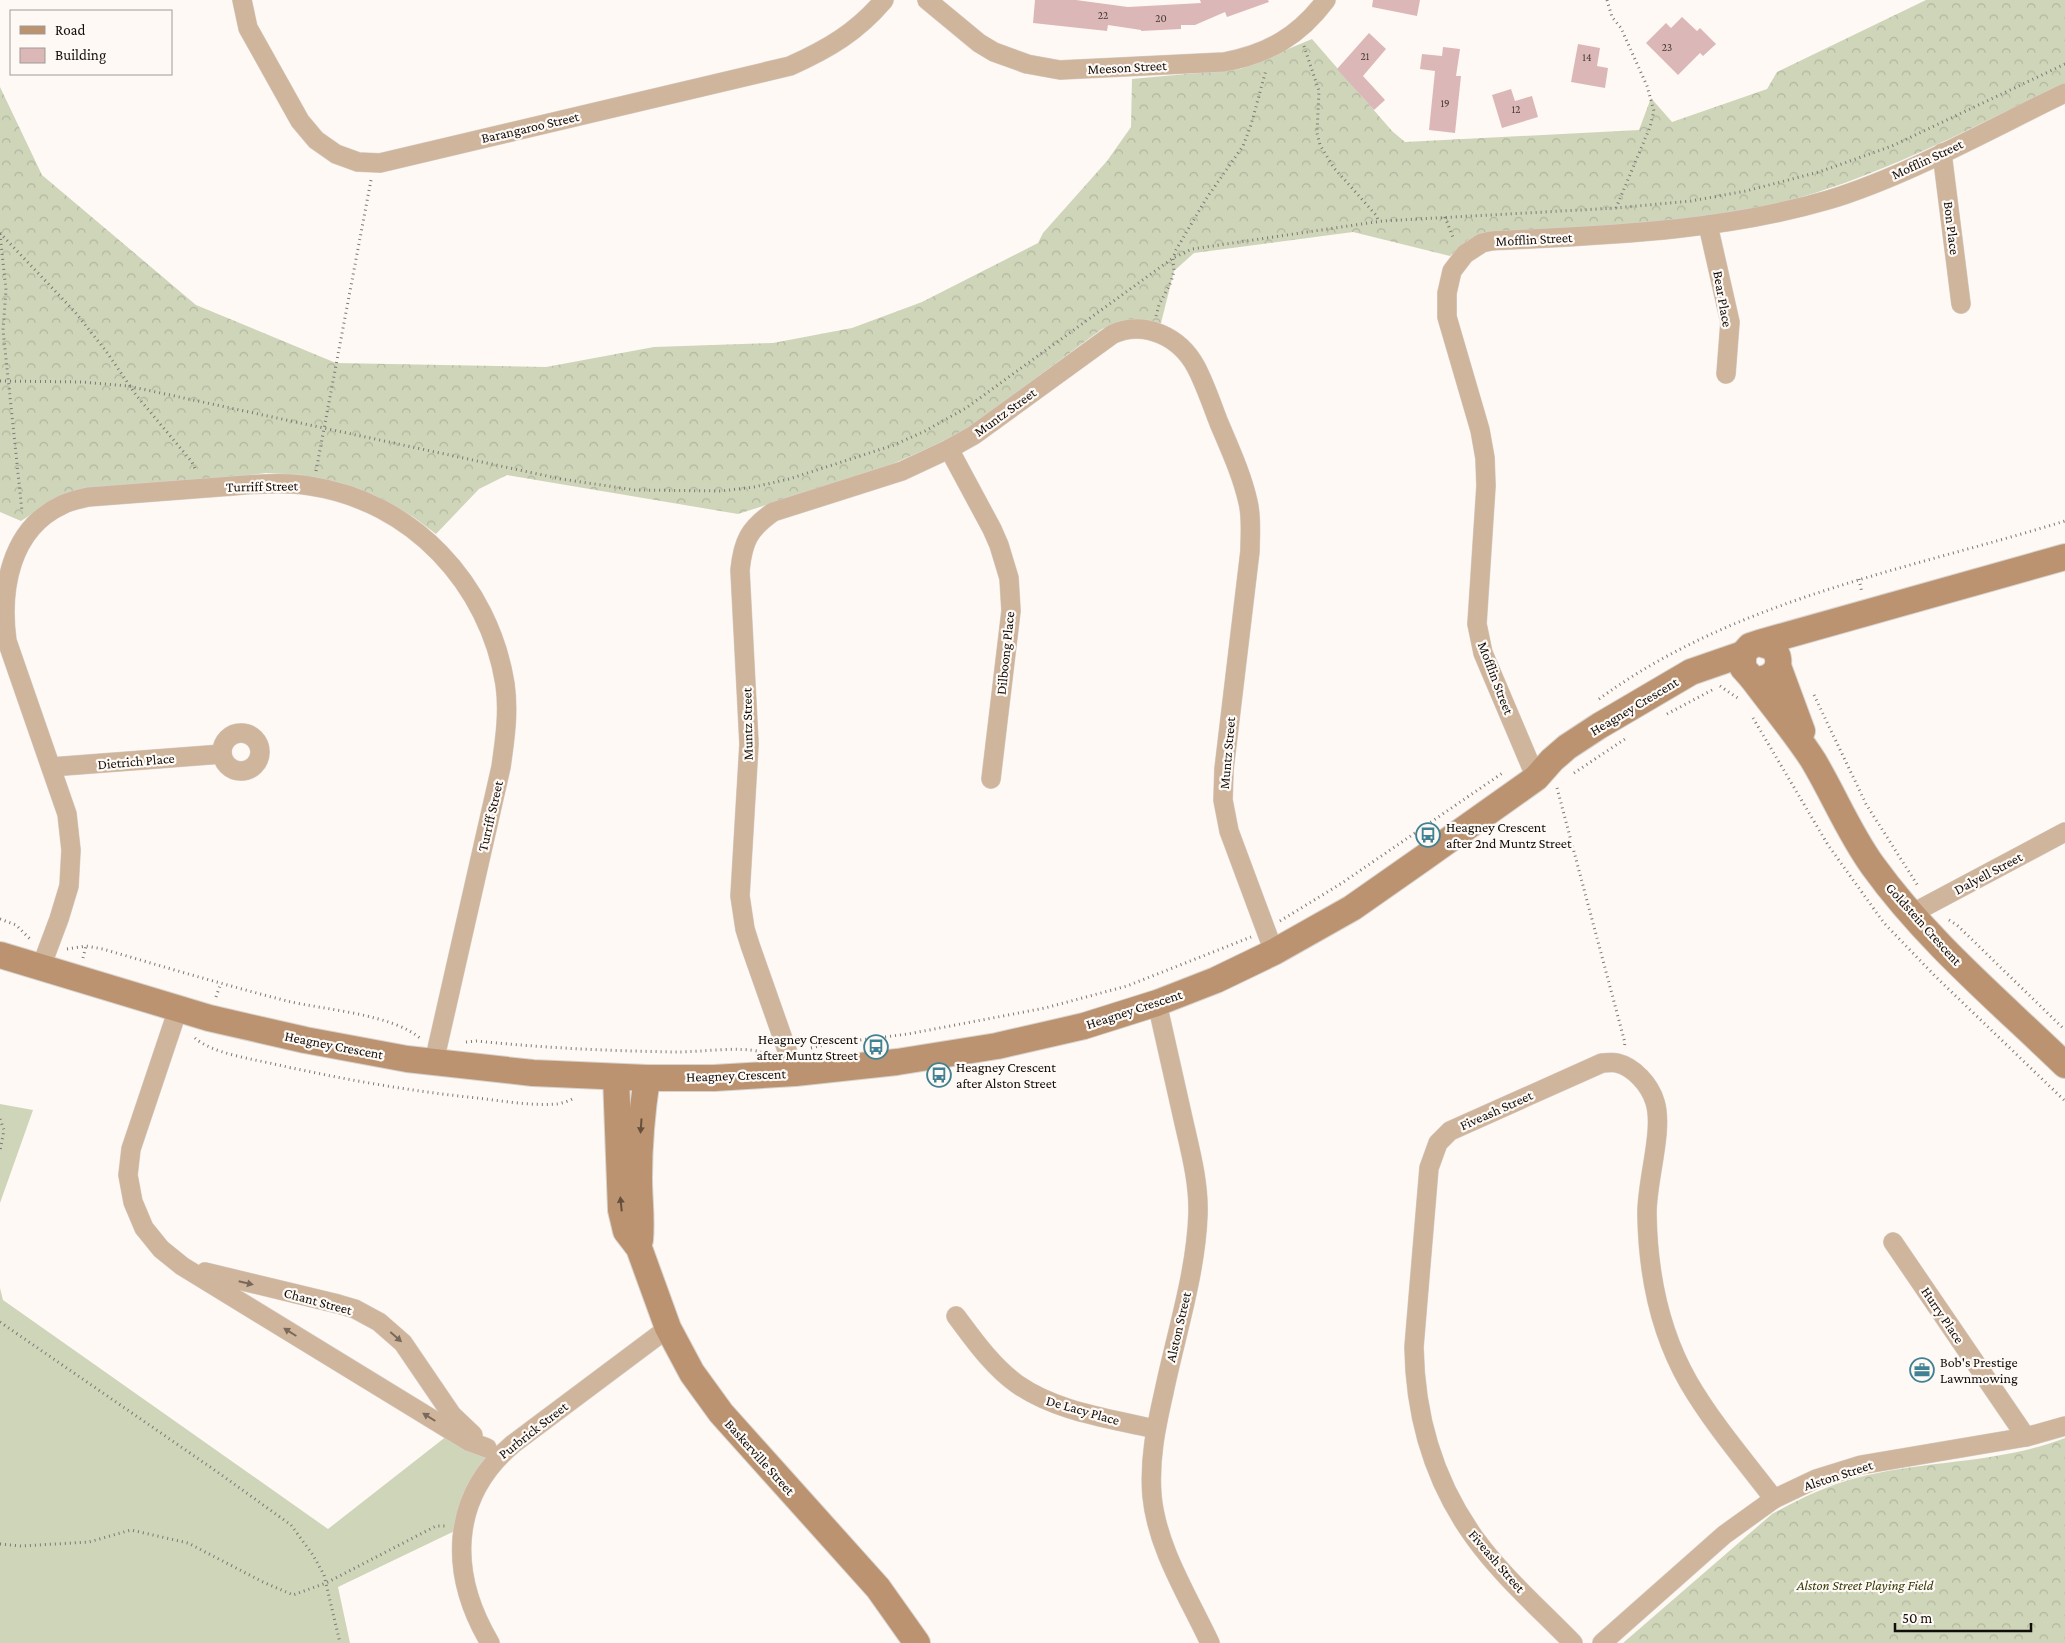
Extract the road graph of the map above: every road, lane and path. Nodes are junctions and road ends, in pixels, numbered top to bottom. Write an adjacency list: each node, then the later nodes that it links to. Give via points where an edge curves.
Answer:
1 (242, 0): 11 (street, Barangaroo Street, via 248,28 300,121 316,140 336,154 358,162)
2 (884, 0): 11 (street, Barangaroo Street, via 840,41 790,66)
3 (927, 0): 7 (street, Meeson Street, via 994,52 1027,64 1060,70 1224,62)
4 (1326, 0): 6 (street, Meeson Street)
5 (1607, 0): 12 (path, via 1612,17 1621,28 1647,86 1654,111)
6 (1299, 30): 7 (street, Meeson Street); 14 (path, via 1319,91 1317,133 1320,145 1334,168)
7 (1266, 50): 18 (path, via 1269,58 1243,146 1206,199)
8 (2065, 64): 12 (path, via 1928,130 1819,172 1713,198)
9 (2065, 93): 10 (street, Mofflin Street)
10 (1942, 152): 15 (street, Mofflin Street, via 1886,178 1829,199 1769,215); 19 (street, Bon Place)
11 (371, 162): 25 (path, via 373,171)
12 (1616, 208): 13 (path)
13 (1445, 217): 14 (path); 17 (path, via 1452,236)
14 (1379, 222): 18 (path, via 1213,244 1192,248)
15 (1708, 225): 17 (street, Mofflin Street, via 1626,234 1491,241); 21 (street, Bear Place, via 1730,322)
16 (0, 233): 23 (path, via 6,290 3,330); 24 (path, via 75,312)
17 (1465, 254): 43 (street, Mofflin Street, via 1452,271 1446,293 1447,316 1485,458 1477,624 1484,653)
18 (1173, 258): 20 (path, via 1174,271); 25 (path, via 950,418 925,432 789,479 754,487 697,492 609,487)
19 (1961, 304)
20 (1153, 331): 26 (street, Muntz Street, via 1142,328 1113,334 974,435); 49 (street, Muntz Street, via 1181,347 1196,366 1239,470 1248,502 1250,551 1223,800 1229,831)
21 (1726, 374)
22 (0, 381): 23 (path)
23 (8, 381): 24 (path, via 82,382); 29 (path)
24 (130, 387): 25 (path); 28 (path, via 192,462)
25 (324, 428): 27 (path)
26 (949, 449): 45 (street, Dilboong Place, via 999,545 1009,578 1011,611); 56 (street, Muntz Street, via 902,471 773,512 757,523 742,549 740,570 749,744 740,896 745,929)
27 (313, 486): 28 (street, Turriff Street, via 274,483); 55 (street, Turriff Street, via 360,499 395,516 419,533 468,587 488,624 500,660 507,727 501,767)
28 (200, 489): 42 (street, Turriff Street, via 88,497 62,504 40,518 22,539 10,565 3,594 4,626)
29 (20, 502)
30 (2065, 521): 39 (path, via 1859,579 1726,627 1626,679)
31 (2065, 557): 32 (street, Heagney Crescent)
32 (1834, 622): 33 (street, Heagney Crescent); 34 (street, Heagney Crescent, via 1788,650)
33 (1751, 663): 34 (street, Goldstein Crescent, via 1772,646); 39 (street, Heagney Crescent, via 1721,678 1695,679); 41 (street, Goldstein Crescent)
34 (1778, 665): 41 (street, Goldstein Crescent)
35 (1812, 691): 47 (path, via 1866,804 1922,894)
36 (1742, 702): 38 (path, via 1721,686)
37 (1748, 712): 62 (path, via 1828,845 1884,923)
38 (1661, 717)
39 (1607, 726): 43 (street, Heagney Crescent, via 1567,747); 44 (path)
40 (222, 754): 42 (street, Dietrich Place)
41 (1812, 760): 47 (street, Goldstein Crescent, via 1873,866)
42 (51, 768): 51 (street, Turriff Street, via 67,814 71,850 69,886)
43 (1538, 775): 49 (street, Heagney Crescent, via 1352,908); 49 (path, via 1494,778 1342,883); 58 (path, via 1556,785 1624,1043)
44 (1569, 776)
45 (991, 779)
46 (2065, 832): 47 (street, Dalyell Street)
47 (1921, 909): 54 (path, via 1957,926); 57 (street, Goldstein Crescent, via 1948,953)
48 (0, 919): 51 (path, via 16,925)
49 (1270, 941): 52 (street, Heagney Crescent, via 1216,980); 56 (path, via 1255,937 1241,940 1127,986 1045,1008 908,1034 828,1044)
50 (0, 955): 51 (street, Heagney Crescent)
51 (45, 957): 53 (street, Heagney Crescent); 55 (path, via 70,948 103,949 288,1001 394,1022 411,1030)
52 (1157, 1003): 56 (street, Heagney Crescent, via 1084,1026 997,1046 896,1062); 72 (street, Alston Street, via 1191,1152 1198,1214 1194,1254)
53 (176, 1017): 55 (street, Heagney Crescent, via 305,1040); 61 (path, via 201,1043 222,1051 335,1077 498,1100 556,1104); 67 (street, Chant Street, via 131,1148 128,1175 133,1202 144,1228 161,1250)
54 (2065, 1030)
55 (436, 1053): 56 (path, via 462,1042 477,1041 584,1051 747,1050 759,1051); 59 (street, Heagney Crescent, via 533,1073)
56 (792, 1064): 60 (street, Heagney Crescent, via 714,1078)
57 (2065, 1065)
58 (1623, 1066): 75 (street, via 1631,1068 1648,1086 1655,1102 1657,1119 1647,1211 1648,1254 1655,1298 1668,1340 1699,1400); 84 (street, Fiveash Street, via 1602,1063 1450,1131 1438,1143 1428,1178 1414,1369 1420,1413 1432,1457 1450,1499 1474,1537)
59 (616, 1076): 60 (street, Heagney Crescent); 66 (street, Baskerville Street, one-way to 59, via 626,1231 621,1210)
60 (647, 1078): 66 (street, Baskerville Street, one-way to 66, via 639,1147)
61 (576, 1097)
62 (2065, 1101)
63 (0, 1119): 64 (path, via 4,1130)
64 (0, 1151)
65 (1893, 1242): 73 (street, Hurry Place)
66 (639, 1248): 70 (street, Baskerville Street)
67 (182, 1266): 74 (street, Chant Street, one-way to 67, via 468,1441); 74 (street, Chant Street, one-way to 74, via 338,1304 379,1322 403,1343 452,1415)
68 (956, 1316): 72 (street, De Lacy Place, via 992,1362 1017,1384 1044,1400)
69 (0, 1322): 78 (path, via 291,1525 313,1555)
70 (668, 1328): 74 (street, Purbrick Street); 82 (street, Baskerville Street, via 692,1373 721,1413 878,1588)
71 (2065, 1426): 73 (street, Alston Street)
72 (1155, 1429): 83 (street, Alston Street, via 1152,1498 1160,1533)
73 (2026, 1437): 75 (street, Alston Street, via 1861,1465 1816,1479)
74 (492, 1452): 76 (street, Purbrick Street, via 470,1500)
75 (1774, 1499): 85 (street, Alston Street, via 1724,1535)
76 (464, 1527): 78 (path, via 436,1526); 79 (street, Purbrick Street, via 461,1545 465,1582 471,1606)
77 (0, 1544): 78 (path, via 89,1542 130,1530 188,1543 293,1595)
78 (326, 1583): 80 (path)
79 (486, 1636): 81 (street, Purbrick Street)
80 (340, 1643)
81 (497, 1643)
82 (917, 1643)
83 (1210, 1643)
84 (1573, 1643)
85 (1602, 1643)

